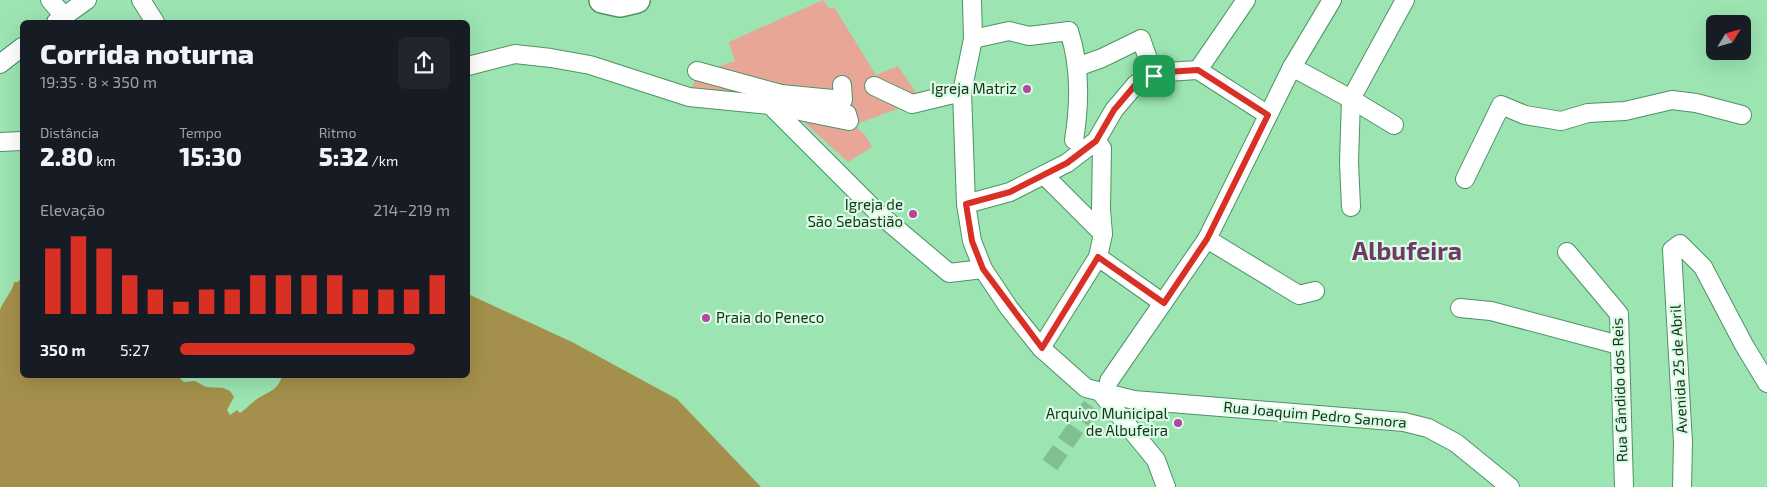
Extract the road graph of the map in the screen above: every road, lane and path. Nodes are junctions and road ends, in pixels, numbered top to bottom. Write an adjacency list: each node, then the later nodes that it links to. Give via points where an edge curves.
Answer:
1 (50, 0): 10 (street)
2 (87, 0): 10 (street)
3 (141, 0): 11 (street)
4 (602, 0): 5 (street, via 620,4)
5 (636, 0)
6 (972, 0): 12 (street)
7 (1246, 0): 18 (street)
8 (1332, 0): 17 (street)
9 (1405, 0): 25 (street)
10 (60, 19)
11 (154, 20)
12 (973, 39): 16 (street, via 1009,31 1029,36 1069,31 1077,55); 23 (street)
13 (20, 49): 14 (street)
14 (0, 64)
15 (470, 66): 24 (street, via 516,54 590,65 689,97)
16 (1077, 67): 20 (street, via 1141,39); 29 (street, via 1079,108)
17 (1292, 67): 25 (street); 26 (street)
18 (1198, 70): 20 (street); 26 (street)
19 (697, 71): 24 (street)
20 (1154, 76): 31 (street, via 1136,84 1114,110)
21 (842, 85): 24 (street, via 842,100)
22 (874, 86): 23 (street, via 912,104)
23 (962, 92): 35 (street)
24 (775, 99): 41 (street, via 878,213 949,273)
25 (1351, 99): 28 (street); 36 (street)
26 (1268, 115): 38 (street)
27 (1742, 115): 34 (street, via 1672,100 1625,111 1588,113 1561,121 1525,115 1501,105)
28 (1394, 125)
29 (1074, 140)
30 (20, 141): 32 (street)
31 (1096, 141): 33 (street, via 1067,163); 37 (street, via 1102,148 1100,209)
32 (0, 142)
33 (1044, 175): 35 (street, via 1010,192); 37 (street)
34 (1465, 179)
35 (966, 204): 41 (street, via 972,241)
36 (1351, 207)
37 (1103, 234): 40 (street)
38 (1207, 239): 42 (street, via 1299,296); 43 (street)
39 (1567, 252): 45 (street, Rua Cândido dos Reis, via 1619,314)
40 (1098, 257): 43 (street); 46 (street)
41 (983, 269): 46 (street)
42 (1314, 291)
43 (1164, 303): 48 (street)
44 (1460, 308): 45 (street, via 1492,311)
45 (1619, 345): 51 (street, Rua Cândido dos Reis)
46 (1042, 348): 48 (street)
47 (1767, 383): 52 (street, Avenida 25 de Abril, via 1704,267 1676,247)
48 (1098, 388): 49 (street, via 1156,460); 50 (street, Rua Joaquim Pedro Samora, via 1134,400 1404,422 1428,428 1456,443)
49 (1166, 487)
50 (1510, 487)
51 (1624, 487)
52 (1682, 487)

